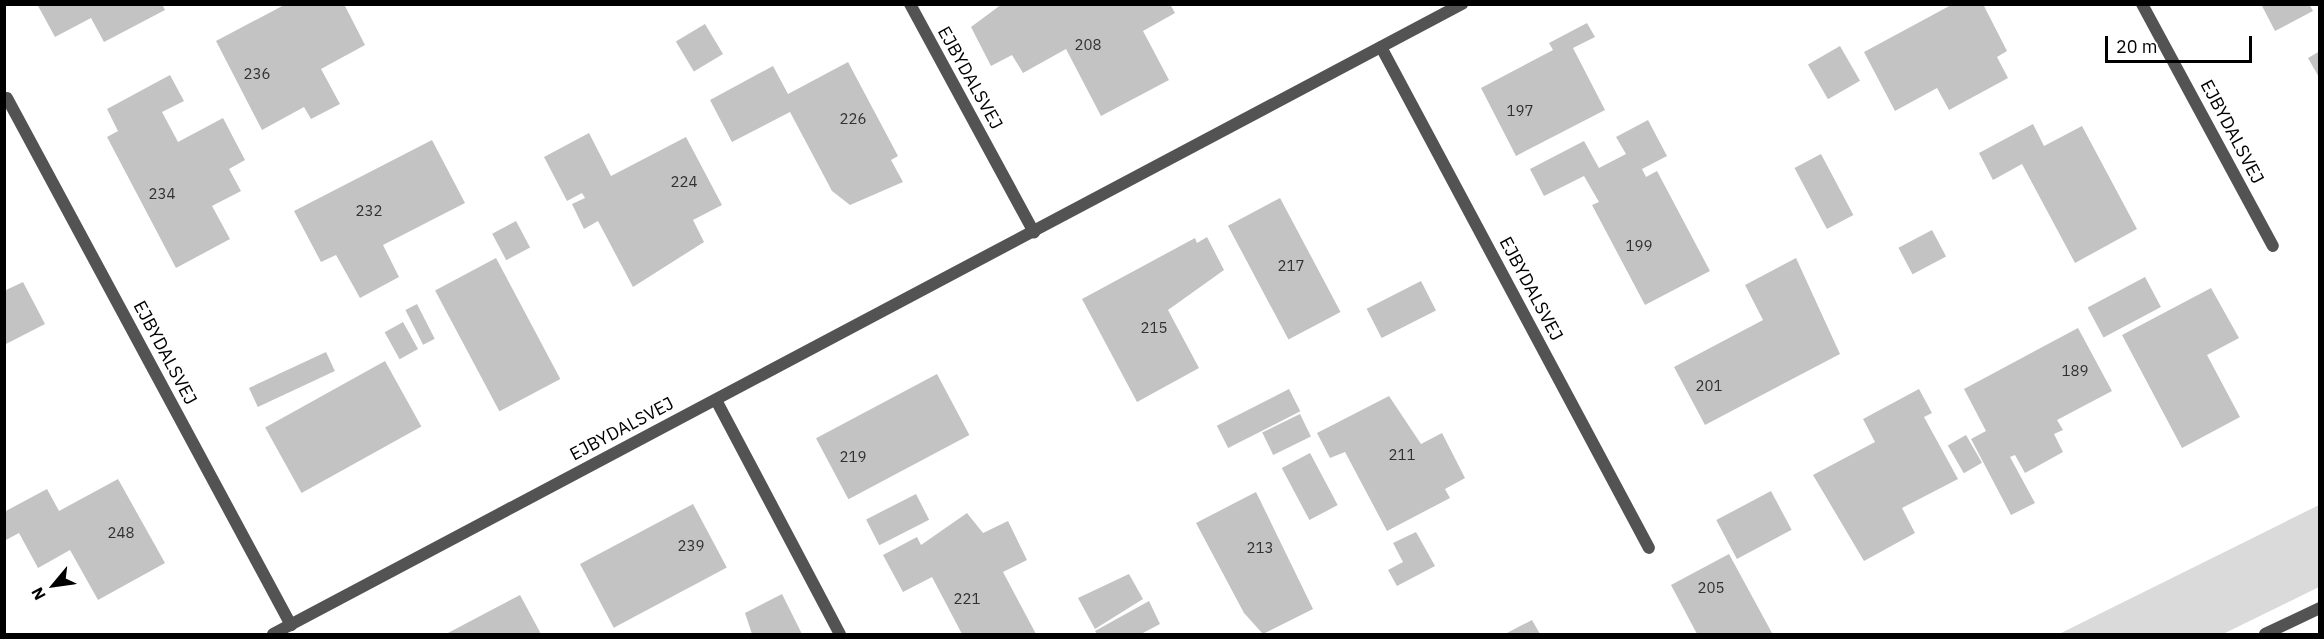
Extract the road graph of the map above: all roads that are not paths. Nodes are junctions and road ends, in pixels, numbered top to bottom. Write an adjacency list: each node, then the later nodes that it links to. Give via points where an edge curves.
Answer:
1 (910, 4): 6 (street, EJBYDALSVEJ)
2 (1462, 4): 4 (street, EJBYDALSVEJ)
3 (2142, 4): 7 (street, EJBYDALSVEJ)
4 (1381, 47): 6 (street, EJBYDALSVEJ); 9 (street, EJBYDALSVEJ)
5 (7, 98): 11 (street, EJBYDALSVEJ)
6 (1034, 232): 8 (street, EJBYDALSVEJ)
7 (2273, 246)
8 (716, 400): 11 (street, EJBYDALSVEJ); 13 (street)
9 (1649, 548)
10 (2319, 608): 14 (street)
11 (291, 625): 12 (street, EJBYDALSVEJ)
12 (273, 634)
13 (840, 634)
14 (2265, 634)

